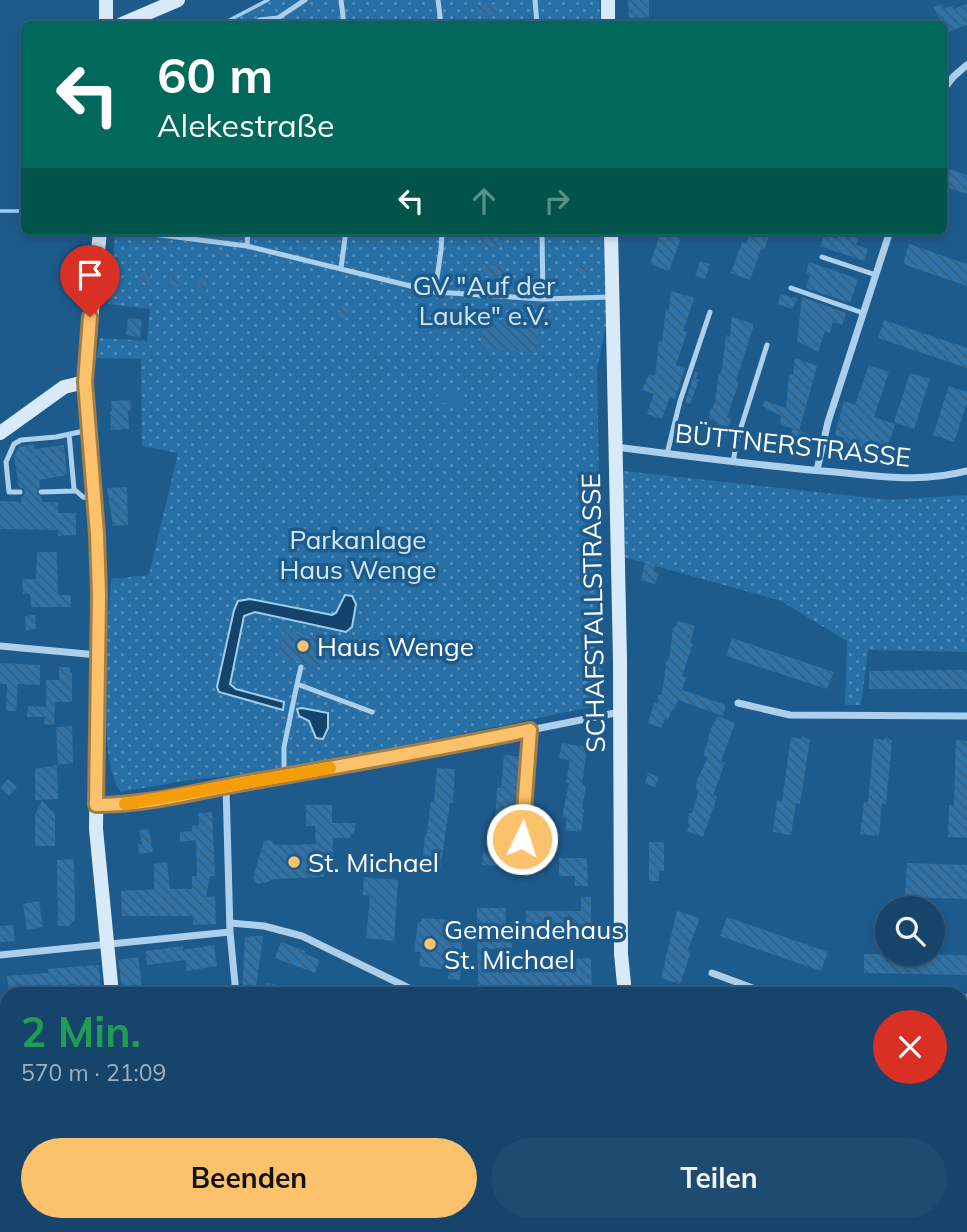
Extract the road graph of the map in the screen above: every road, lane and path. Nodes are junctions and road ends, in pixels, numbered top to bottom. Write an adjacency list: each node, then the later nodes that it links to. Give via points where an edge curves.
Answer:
1 (107, 0): 8 (street)
2 (178, 0): 9 (street)
3 (305, 0): 10 (lane, via 278,18)
4 (341, 0): 11 (lane)
5 (438, 0): 12 (lane)
6 (536, 0): 13 (lane)
7 (608, 0): 14 (street)
8 (106, 21)
9 (129, 21)
10 (258, 21)
11 (344, 21)
12 (441, 21)
13 (537, 21)
14 (608, 21)
15 (967, 65): 16 (street)
16 (947, 84)
17 (100, 235): 36 (street)
18 (161, 235): 25 (lane)
19 (248, 235): 25 (lane)
20 (345, 235): 27 (lane)
21 (442, 235): 30 (lane)
22 (542, 235): 32 (lane)
23 (611, 235): 31 (street, SCHAFSTALLSTRASSE)
24 (889, 235): 28 (street)
25 (247, 246): 27 (lane)
26 (822, 257): 28 (lane)
27 (341, 268): 30 (lane)
28 (876, 275): 34 (street)
29 (792, 288): 34 (lane)
30 (435, 292): 32 (lane)
31 (612, 297): 32 (lane); 40 (street, SCHAFSTALLSTRASSE)
32 (543, 299)
33 (710, 312): 41 (lane)
34 (863, 313): 43 (street)
35 (767, 345): 42 (lane)
36 (85, 382): 37 (street); 38 (street, via 64,387)
37 (89, 430): 39 (lane); 48 (street)
38 (0, 433)
39 (69, 434): 45 (lane); 46 (lane, via 14,444 6,462 9,492)
40 (615, 447): 41 (street, BÜTTNERSTRASSE); 55 (street, SCHAFSTALLSTRASSE)
41 (667, 454): 42 (street, BÜTTNERSTRASSE)
42 (733, 462): 43 (street, BÜTTNERSTRASSE)
43 (817, 470): 44 (street, BÜTTNERSTRASSE, via 917,479)
44 (967, 471)
45 (75, 491): 47 (lane); 48 (lane)
46 (20, 492)
47 (41, 492)
48 (94, 499): 50 (street)
49 (0, 646): 50 (street)
50 (99, 655): 60 (street)
51 (301, 667): 52 (lane)
52 (297, 684): 54 (lane); 58 (lane, via 284,747)
53 (738, 704): 56 (street, via 790,715)
54 (372, 712)
55 (620, 712): 57 (street); 70 (street, SCHAFSTALLSTRASSE)
56 (967, 716)
57 (530, 730): 58 (street); 61 (lane)
58 (284, 776): 59 (street)
59 (226, 787): 60 (street); 62 (street)
60 (96, 805): 64 (street)
61 (520, 863)
62 (230, 923): 63 (street); 69 (street, via 302,936)
63 (230, 932): 64 (street); 68 (street)
64 (106, 944): 65 (street); 67 (street)
65 (0, 955)
66 (712, 973): 71 (street)
67 (111, 987)
68 (235, 987)
69 (407, 987)
70 (624, 987)
71 (750, 987)

